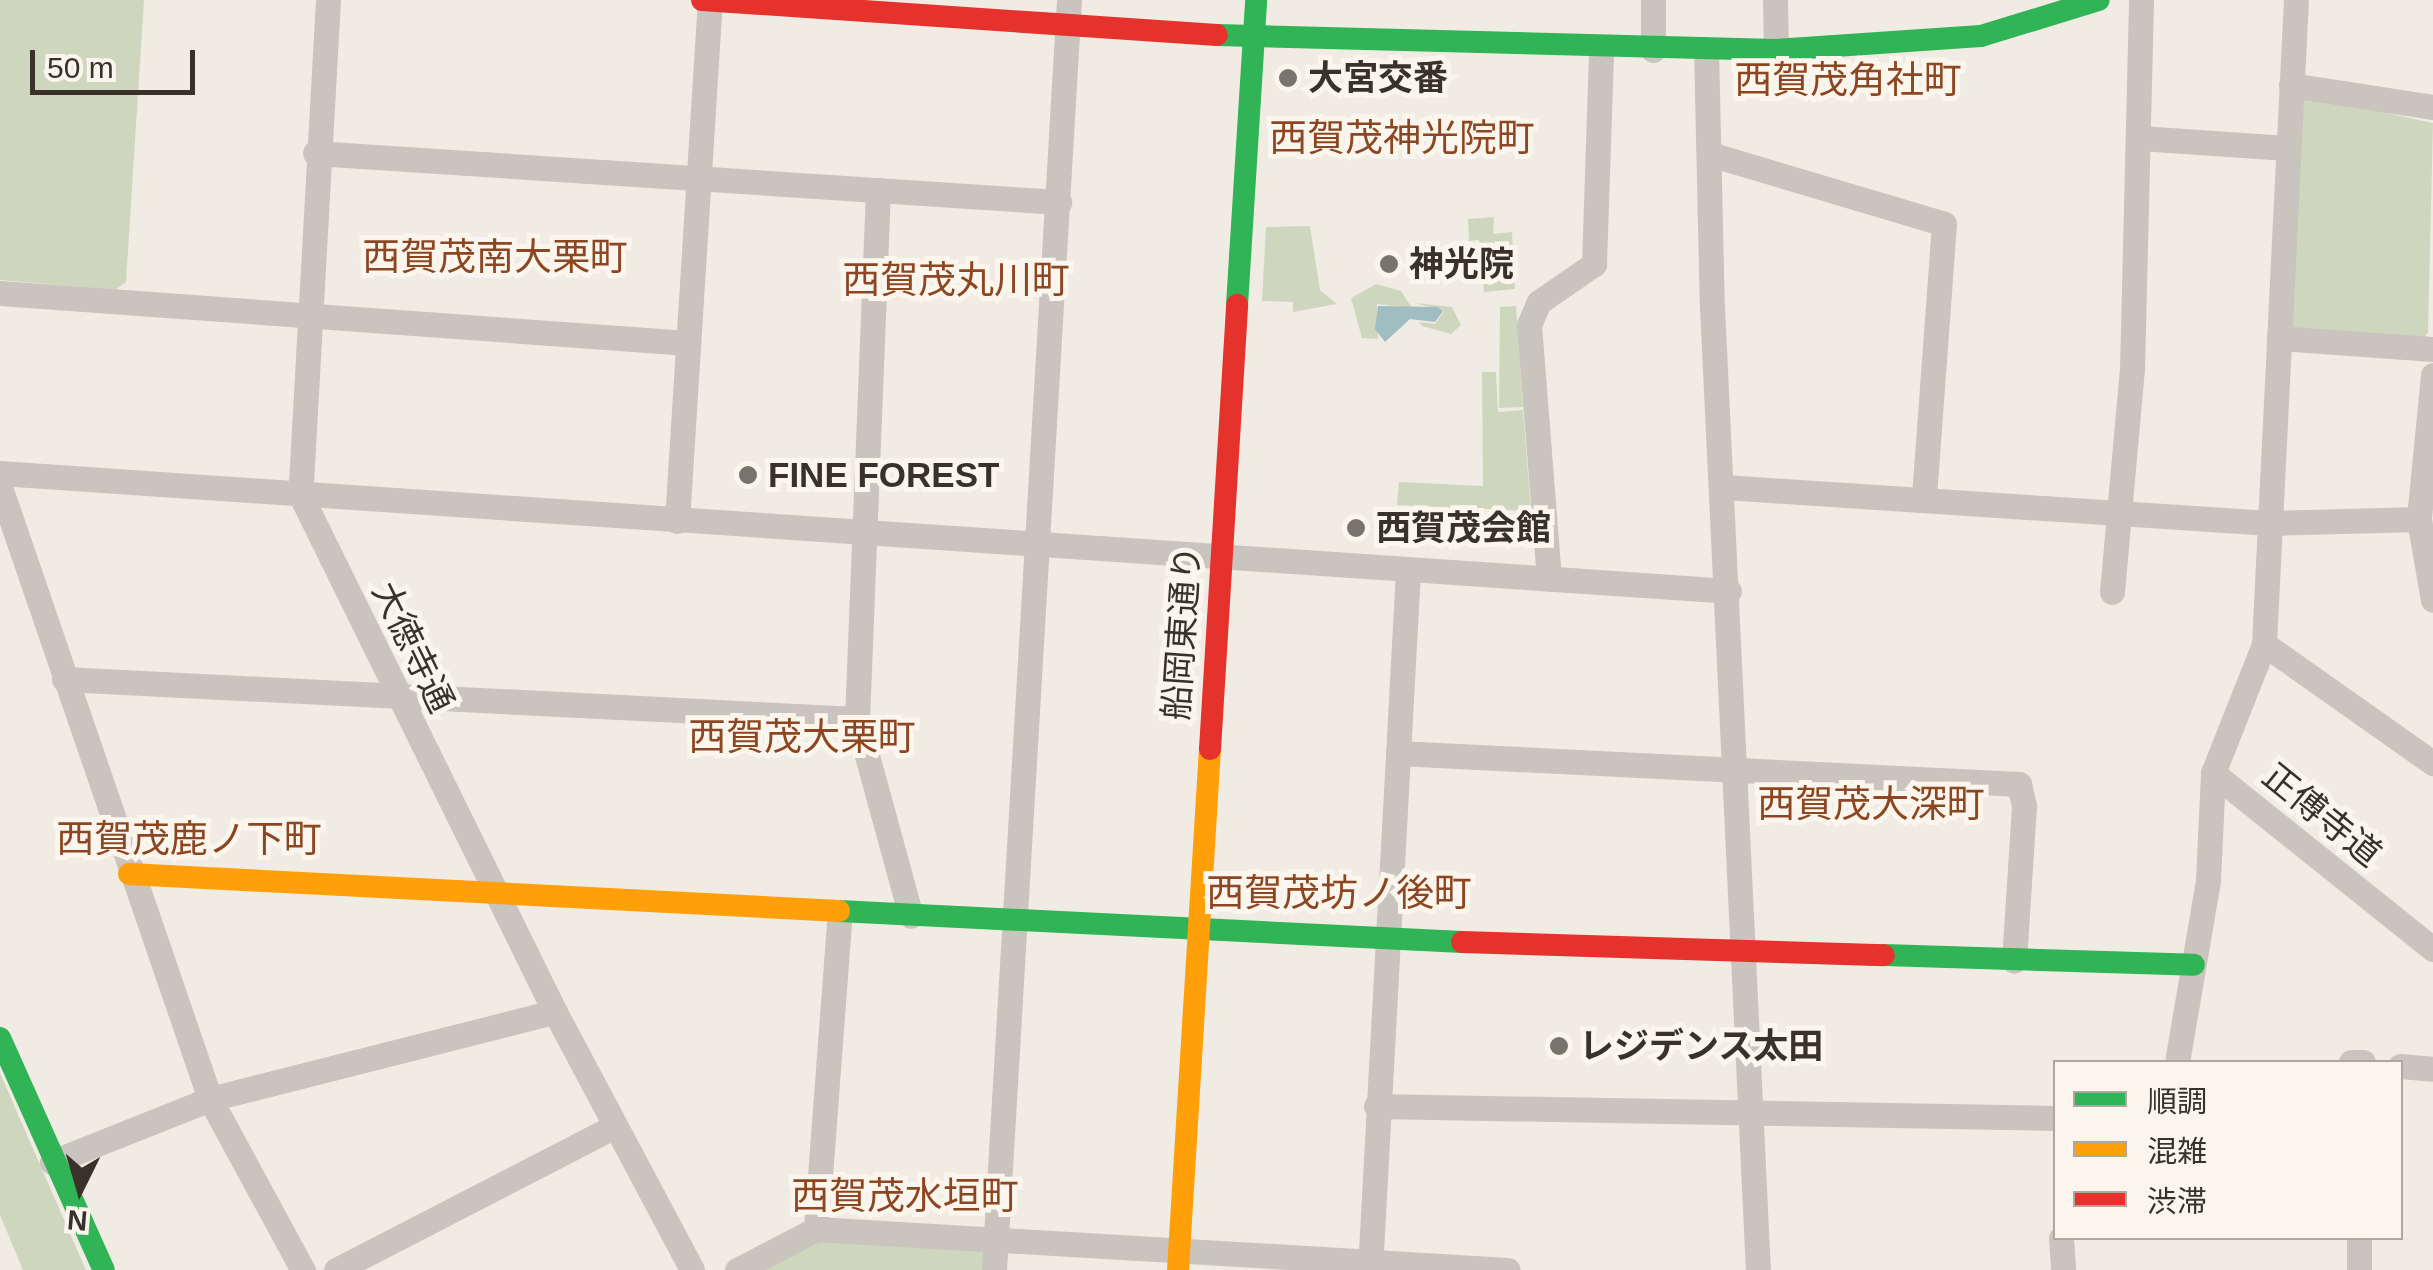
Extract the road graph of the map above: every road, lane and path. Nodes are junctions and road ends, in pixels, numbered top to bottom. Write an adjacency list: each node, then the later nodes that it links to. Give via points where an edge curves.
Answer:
1 (328, 0): 21 (street, 大徳寺通)
2 (702, 0): 3 (street)
3 (710, 0): 10 (street); 23 (street)
4 (1256, 0): 12 (street, 船岡東通り)
5 (1653, 0): 15 (street)
6 (1775, 0): 16 (street)
7 (2099, 0): 16 (street, via 1981,36)
8 (2141, 0): 19 (street)
9 (2296, 0): 17 (street)
10 (766, 2): 11 (street)
11 (1069, 12): 12 (street); 25 (street)
12 (1253, 37): 13 (street); 43 (street, 船岡東通り)
13 (1601, 49): 15 (street); 45 (street, via 1594,264 1539,302 1529,325)
14 (1706, 49): 15 (street); 16 (street); 22 (street)
15 (1654, 50)
16 (1776, 50)
17 (2291, 85): 18 (street); 20 (street)
18 (2433, 106)
19 (2140, 138): 20 (street); 37 (street)
20 (2287, 148): 28 (street)
21 (315, 153): 23 (street); 27 (street, 大徳寺通)
22 (1712, 156): 34 (street, via 1712,307); 36 (street, via 1944,224)
23 (698, 178): 24 (street); 29 (street)
24 (878, 190): 25 (street); 41 (street)
25 (1059, 202): 42 (street)
26 (0, 293): 27 (street)
27 (306, 315): 29 (street); 35 (street, 大徳寺通)
28 (2279, 338): 30 (street); 40 (street)
29 (688, 343): 39 (street)
30 (2433, 349)
31 (2433, 375): 38 (street)
32 (0, 474): 35 (street)
33 (0, 487): 50 (street)
34 (1724, 487): 36 (street); 46 (street)
35 (300, 494): 39 (street); 51 (street, 大徳寺通)
36 (1924, 499): 37 (street)
37 (2118, 513): 40 (street); 47 (street)
38 (2418, 519): 40 (street); 48 (street)
39 (677, 520): 41 (street)
40 (2270, 523): 49 (street)
41 (860, 533): 42 (street); 52 (street)
42 (1039, 546): 43 (street); 61 (street)
43 (1222, 558): 44 (street); 62 (street, 船岡東通り)
44 (1408, 570): 45 (street); 53 (street)
45 (1548, 579): 46 (street)
46 (1728, 590): 55 (street)
47 (2112, 592)
48 (2433, 600)
49 (2264, 644): 54 (street); 56 (street)
50 (64, 678): 51 (street); 57 (street)
51 (399, 699): 52 (street); 58 (street, 大徳寺通)
52 (857, 719): 60 (street)
53 (1398, 753): 55 (street); 63 (street)
54 (2433, 763)
55 (1739, 772): 65 (street); 66 (street, via 2020,784)
56 (2213, 773): 64 (street, 正傅寺道); 67 (street, via 2208,880)
57 (129, 874): 58 (street); 73 (street)
58 (498, 898): 59 (street); 68 (street, 大徳寺通)
59 (840, 913): 60 (street); 79 (street)
60 (912, 916): 61 (street)
61 (1019, 921): 62 (street); 80 (street)
62 (1198, 929): 63 (street); 83 (street, 船岡東通り)
63 (1386, 940): 65 (street); 74 (street)
64 (2433, 949)
65 (1747, 951): 66 (street); 75 (street)
66 (2014, 961): 67 (street)
67 (2194, 965): 70 (street)
68 (555, 1012): 73 (street); 77 (street, 大徳寺通)
69 (0, 1038): 78 (street)
70 (2177, 1060)
71 (2403, 1066): 72 (street)
72 (2433, 1069)
73 (210, 1098): 78 (street); 86 (street)
74 (1376, 1106): 75 (street); 84 (street)
75 (1754, 1114): 76 (street); 92 (street)
76 (2053, 1118)
77 (615, 1126): 87 (street); 88 (street, 大徳寺通)
78 (52, 1162): 85 (street)
79 (816, 1229): 80 (street); 89 (street)
80 (995, 1240): 83 (street); 90 (street)
81 (2061, 1240): 93 (street)
82 (2359, 1240): 94 (street)
83 (1179, 1261): 84 (street)
84 (1370, 1266): 91 (street)
85 (104, 1270)
86 (303, 1270)
87 (336, 1270)
88 (692, 1270)
89 (737, 1270)
90 (994, 1270)
91 (1508, 1270)
92 (1758, 1270)
93 (2063, 1270)
94 (2359, 1270)

